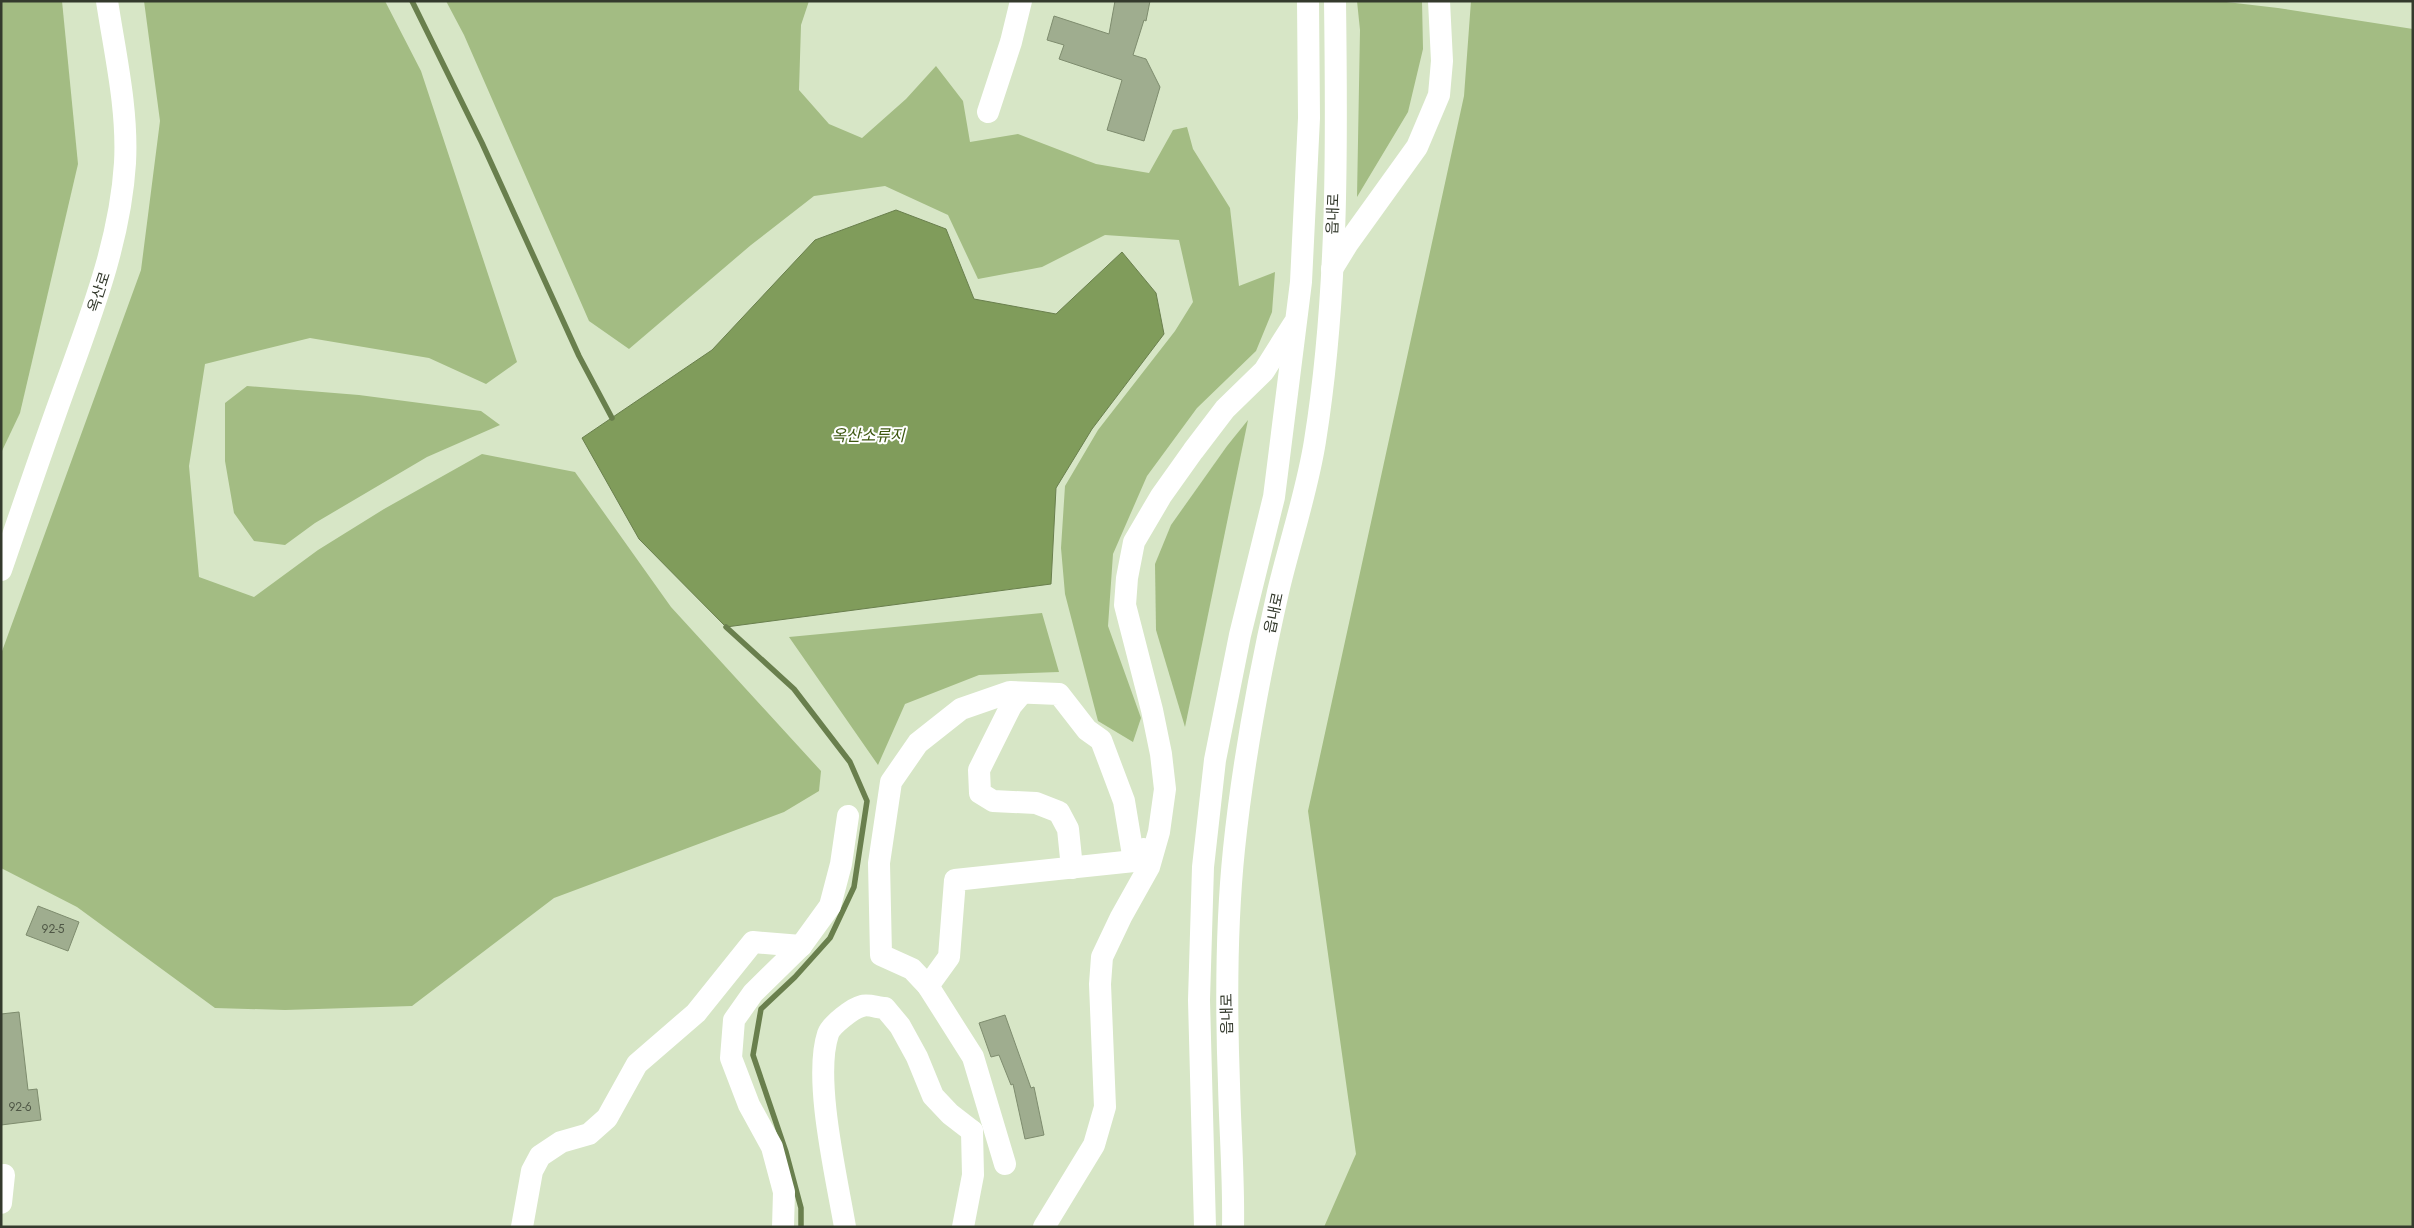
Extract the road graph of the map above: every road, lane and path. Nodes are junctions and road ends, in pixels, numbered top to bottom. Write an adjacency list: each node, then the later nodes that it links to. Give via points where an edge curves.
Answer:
1 (107, 1): 13 (street, 옥산로, via 125,120 125,163 117,221 108,265)
2 (1021, 1): 6 (street)
3 (1308, 1): 10 (street, 읍내로, via 1309,118 1302,273)
4 (1335, 1): 7 (street, 읍내로)
5 (1439, 1): 8 (street, via 1442,34 1439,95 1417,147)
6 (988, 112)
7 (1333, 224): 8 (street); 9 (street, 읍내로)
8 (1362, 224): 9 (street)
9 (1331, 271): 32 (street, 읍내로, via 1323,383 1314,445 1256,698 1234,847 1226,980)
10 (1296, 320): 11 (street); 12 (street, 읍내로)
11 (1264, 371): 12 (street, via 1279,374); 16 (street, via 1225,409 1193,451 1134,542 1126,605 1161,754 1165,789)
12 (1288, 384): 31 (street, 읍내로, via 1274,497 1240,635 1215,760 1203,867 1199,1000)
13 (1, 570)
14 (1022, 693): 17 (street, via 1058,694 1087,730 1102,740 1124,800); 18 (street, via 1011,706 979,770 980,792 993,802 1036,803 1058,812 1068,829); 20 (street, via 1010,692 961,709 918,743 891,782 879,863 881,955 912,970)
15 (848, 816): 19 (street, via 841,864 830,906)
16 (1159, 832): 17 (street); 30 (street, via 1149,867 1102,957 1104,1106 1094,1145)
17 (1134, 861): 18 (street)
18 (1072, 868): 20 (street, via 955,880 949,957)
19 (801, 946): 26 (street, via 753,942 696,1013 637,1064 607,1118 589,1134 560,1142 540,1156 532,1171); 27 (street, via 753,993 734,1020 731,1058 749,1105 772,1147 784,1192)
20 (928, 986): 21 (street, via 973,1057)
21 (993, 1123): 22 (street); 23 (street)
22 (972, 1131): 28 (street, via 933,1096 917,1057 900,1026 885,1008 863,1005 839,1020 828,1033 823,1072); 29 (street, via 973,1176)
23 (1005, 1164)
24 (4, 1176): 25 (street)
25 (1, 1203)
26 (522, 1227)
27 (783, 1227)
28 (845, 1227)
29 (963, 1227)
30 (1044, 1227)
31 (1204, 1227)
32 (1233, 1227)

